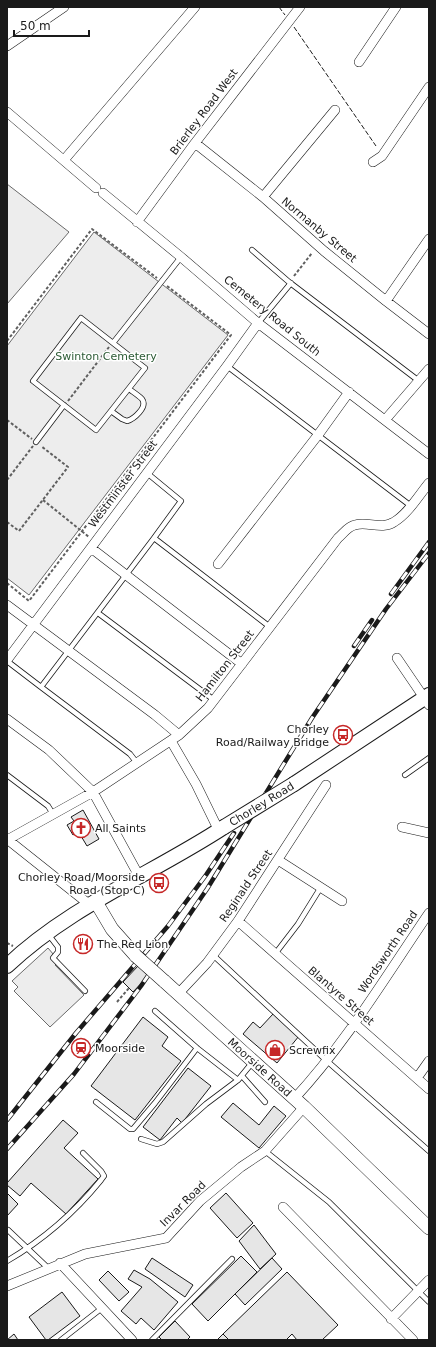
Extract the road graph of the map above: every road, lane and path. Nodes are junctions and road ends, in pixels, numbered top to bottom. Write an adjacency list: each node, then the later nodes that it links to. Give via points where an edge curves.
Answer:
1 (64, 7): 5 (street)
2 (195, 7): 11 (street)
3 (300, 7): 10 (street, Brierley Road West)
4 (396, 7): 6 (street)
5 (7, 46)
6 (359, 62)
7 (429, 87): 12 (street, via 382,156)
8 (335, 110): 13 (street)
9 (7, 112): 11 (street, Cemetery Road South)
10 (195, 143): 13 (street, Normanby Street); 14 (street, Brierley Road West)
11 (64, 160): 14 (street, Cemetery Road South)
12 (373, 162)
13 (263, 198): 16 (street, Normanby Street)
14 (137, 222): 18 (street, Cemetery Road South)
15 (429, 240): 21 (street)
16 (318, 246): 20 (path); 21 (street, Normanby Street)
17 (252, 250): 20 (lane)
18 (181, 257): 19 (lane); 22 (street, Cemetery Road South)
19 (161, 282): 24 (path, via 92,229); 25 (lane); 44 (path, via 231,335)
20 (290, 283): 22 (lane); 28 (lane)
21 (386, 301): 23 (street, Normanby Street)
22 (258, 322): 26 (street, Westminster Street); 30 (street, Cemetery Road South)
23 (429, 334)
24 (7, 341)
25 (113, 343): 29 (lane, via 144,368); 31 (path); 31 (lane, via 81,318 33,381)
26 (228, 366): 35 (lane); 38 (street, Westminster Street)
27 (429, 369): 28 (street)
28 (419, 381): 34 (street)
29 (128, 389): 32 (lane); 32 (lane, via 142,400 142,408 135,417 127,421)
30 (349, 392): 34 (street, Cemetery Road South); 35 (street)
31 (64, 405): 32 (lane, via 96,430); 36 (lane)
32 (111, 411)
33 (7, 420): 36 (path)
34 (385, 420): 37 (street, Cemetery Road South)
35 (318, 435): 42 (lane); 47 (street)
36 (36, 442): 39 (path); 41 (path, via 68,466)
37 (429, 454)
38 (147, 473): 45 (lane, via 181,501); 46 (street, Westminster Street)
39 (7, 480)
40 (429, 483): 42 (street, Hamilton Street)
41 (43, 500): 43 (path, via 19,531); 44 (path)
42 (411, 506): 53 (street, Hamilton Street, via 394,523 355,524 348,529 338,538)
43 (7, 522)
44 (82, 531): 49 (path, via 29,601)
45 (154, 538): 48 (lane); 53 (lane)
46 (91, 548): 48 (street); 52 (street, Westminster Street)
47 (218, 564)
48 (127, 575): 51 (lane); 57 (street)
49 (7, 584)
50 (7, 605): 52 (street)
51 (98, 613): 54 (lane); 59 (lane)
52 (34, 626): 54 (street); 56 (street, Westminster Street)
53 (270, 627): 57 (street, Hamilton Street)
54 (69, 650): 58 (lane); 62 (street, via 154,715)
55 (397, 658): 60 (street)
56 (7, 661): 58 (lane)
57 (242, 664): 59 (street, Hamilton Street)
58 (41, 687): 64 (lane, via 130,754)
59 (214, 700): 62 (street, Hamilton Street)
60 (427, 700): 71 (main road, Chorley Road, bridge)
61 (7, 719): 68 (street, via 49,750)
62 (175, 738): 64 (street, Hamilton Street); 71 (street, via 196,784)
63 (429, 758): 66 (lane)
64 (137, 763): 68 (street, Hamilton Street)
65 (7, 775): 69 (lane, via 48,806)
66 (405, 775)
67 (326, 785): 74 (street, Reginald Street)
68 (93, 792): 69 (street, Hamilton Street); 75 (street)
69 (53, 814): 73 (street, Hamilton Street)
70 (402, 827): 72 (street)
71 (222, 829): 75 (main road, Chorley Road)
72 (429, 832)
73 (7, 840): 78 (street)
74 (278, 860): 76 (street); 80 (street, Reginald Street)
75 (140, 876): 78 (main road, Chorley Road)
76 (321, 887): 77 (street); 82 (lane)
77 (342, 901)
78 (93, 903): 81 (main road, Chorley Road); 87 (street, Moorside Road, bridge, via 136,956)
79 (429, 913): 90 (street, Wordsworth Road)
80 (238, 921): 82 (street, Blantyre Street); 83 (street, Reginald Street)
81 (47, 932): 84 (main road, Chorley Road); 86 (lane, via 58,947 58,952 53,958)
82 (275, 954): 90 (street, Blantyre Street)
83 (213, 955): 87 (street, Reginald Street); 92 (lane)
84 (7, 966)
85 (130, 988): 88 (path)
86 (85, 991)
87 (178, 994): 94 (street, Moorside Road)
88 (117, 1002)
89 (155, 1011): 91 (lane)
90 (354, 1024): 92 (street, Wordsworth Road); 96 (street, Blantyre Street)
91 (197, 1048): 97 (lane); 99 (lane, via 133,1129)
92 (327, 1061): 101 (street, Wordsworth Road); 104 (lane)
93 (429, 1061): 96 (street)
94 (253, 1062): 95 (lane); 101 (street, Moorside Road)
95 (242, 1076): 97 (lane); 100 (lane)
96 (417, 1078): 98 (street, Blantyre Street)
97 (238, 1080): 102 (lane, via 163,1142 157,1144)
98 (429, 1089)
99 (96, 1102)
100 (265, 1102)
101 (299, 1103): 103 (street, Invar Road); 107 (street, Moorside Road)
102 (141, 1139)
103 (265, 1151): 112 (street, Invar Road, via 200,1201 166,1238 85,1254); 116 (lane, via 328,1202)
104 (429, 1151)
105 (83, 1153): 109 (lane, via 104,1176 69,1214)
106 (283, 1207): 119 (street)
107 (429, 1228)
108 (8, 1230): 109 (lane)
109 (28, 1249): 111 (lane); 113 (lane)
110 (232, 1259): 122 (lane)
111 (7, 1261)
112 (60, 1263): 113 (street, Invar Road); 118 (street)
113 (48, 1268): 115 (street, Invar Road)
114 (429, 1280): 116 (street)
115 (7, 1286)
116 (418, 1291): 117 (lane); 119 (street)
117 (429, 1302)
118 (102, 1308): 120 (lane); 121 (street)
119 (391, 1318): 123 (street)
120 (61, 1340)
121 (132, 1340)
122 (152, 1340)
123 (413, 1340)

